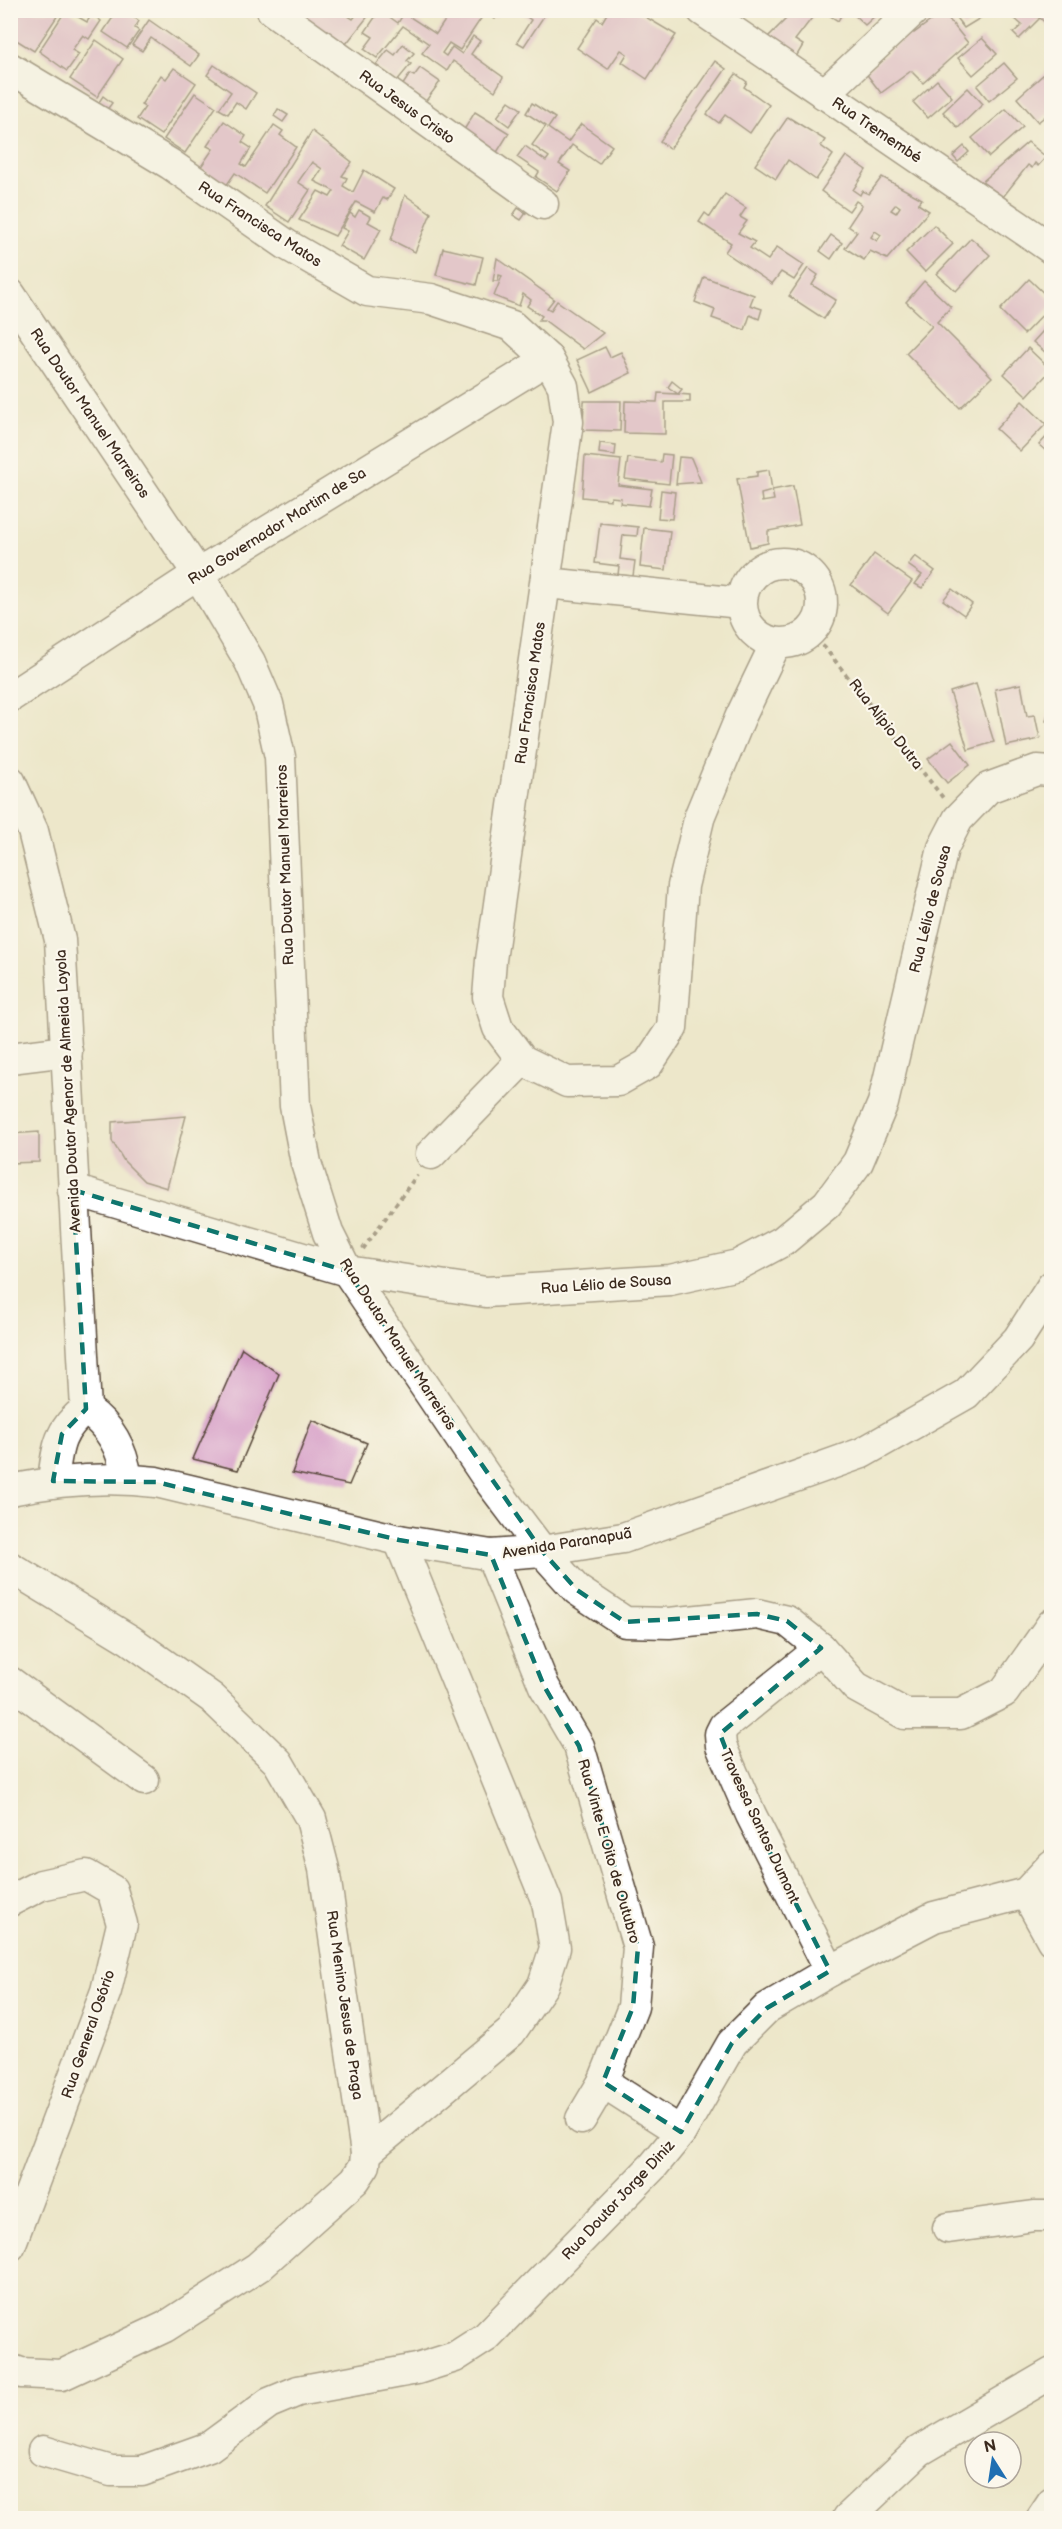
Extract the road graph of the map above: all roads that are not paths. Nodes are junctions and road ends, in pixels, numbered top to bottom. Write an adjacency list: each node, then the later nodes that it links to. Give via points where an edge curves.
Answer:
1 (272, 10): 6 (street, Rua Jesus Cristo)
2 (702, 10): 5 (street, Rua Tremembé)
3 (914, 10): 5 (street)
4 (10, 68): 9 (street, Rua Francisca Matos, via 170,164 287,245 367,291 431,299 512,326)
5 (824, 94): 7 (street, Rua Tremembé)
6 (543, 204)
7 (1052, 249)
8 (10, 294): 10 (street, Rua Doutor Manuel Marreiros)
9 (548, 359): 10 (street, Rua Governador Martim de Sa); 11 (street, Rua Francisca Matos, via 563,386 568,422)
10 (198, 574): 14 (street, Rua Governador Martim de Sa); 22 (street, Rua Doutor Manuel Marreiros, via 250,662 267,704 280,757 295,1106 306,1163 328,1233)
11 (547, 583): 12 (street); 19 (street, Rua Francisca Matos, via 488,997 498,1028)
12 (741, 603): 13 (street, via 748,625 765,640); 13 (street, via 748,582 765,566 798,566 816,581 821,591 821,614 808,634 788,643)
13 (776, 643): 19 (street, Rua Francisca Matos, via 700,815 683,886 672,1028 648,1064 618,1081 567,1082)
14 (10, 697)
15 (1052, 771): 22 (street, Rua Lélio de Sousa, via 1037,770 988,788 958,819 943,848 883,1103 858,1162 827,1204 783,1241 738,1265 670,1280 486,1292)
16 (10, 781): 17 (street, Avenida Doutor Agenor de Almeida Loyola, via 33,831 60,940)
17 (67, 1051): 18 (street); 21 (street, Avenida Doutor Agenor de Almeida Loyola)
18 (10, 1058)
19 (522, 1060): 20 (street)
20 (431, 1154)
21 (73, 1190): 22 (street, Rua Lélio de Sousa); 24 (street, Avenida Doutor Agenor de Almeida Loyola)
22 (347, 1271): 29 (street, Rua Doutor Manuel Marreiros, via 487,1478)
23 (1052, 1286): 29 (street, Avenida Paranapuã, via 1018,1339 966,1394 862,1453 623,1538)
24 (86, 1409): 25 (street, via 108,1426); 26 (street, via 62,1434)
25 (127, 1478): 26 (street, Avenida Paranapuã); 28 (street, Avenida Paranapuã, via 260,1505)
26 (53, 1481): 27 (street, Avenida Paranapuã)
27 (10, 1490)
28 (399, 1540): 30 (street, Avenida Paranapuã); 44 (street, via 547,1902 555,1948 543,1985 511,2032)
29 (542, 1551): 30 (street, Avenida Paranapuã); 33 (street, Rua Doutor Manuel Marreiros, via 577,1590 625,1622 669,1623 757,1614 787,1622)
30 (491, 1555): 41 (street, Rua Vinte E Oito de Outubro, via 544,1686 579,1746 638,1947 633,2007)
31 (10, 1566): 44 (street, Rua Menino Jesus de Praga, via 130,1640 212,1698 278,1762 311,1819 324,1869)
32 (1052, 1624): 33 (street, Rua Doutor Manuel Marreiros, via 1004,1692 961,1713 905,1714 856,1687)
33 (821, 1648): 40 (street, Travessa Santos Dumont, via 724,1726 720,1734 721,1746 751,1815)
34 (10, 1682): 35 (street)
35 (144, 1780)
36 (1052, 1865): 37 (street)
37 (1026, 1893): 39 (street); 40 (street, Rua Doutor Jorge Diniz, via 934,1917)
38 (10, 1901): 47 (street, Rua General Osório, via 41,1885 86,1875 112,1890 122,1924 106,1991)
39 (1052, 1940)
40 (830, 1971): 43 (street, Rua Doutor Jorge Diniz, via 767,2008 732,2043)
41 (603, 2082): 42 (street, Rua Vinte E Oito de Outubro); 43 (street)
42 (581, 2119)
43 (681, 2132): 50 (street, Rua Doutor Jorge Diniz, via 654,2165 486,2337 455,2356 417,2369 298,2391 269,2403 209,2447 142,2471 111,2471)
44 (366, 2153): 48 (street, via 365,2165 355,2180 258,2267 165,2327 62,2375 21,2373)
45 (1052, 2216): 46 (street)
46 (948, 2228)
47 (10, 2246)
48 (10, 2368)
49 (1052, 2373): 52 (street, via 919,2451)
50 (44, 2451)
51 (1052, 2503): 53 (street)
52 (848, 2518)
53 (1041, 2518)

